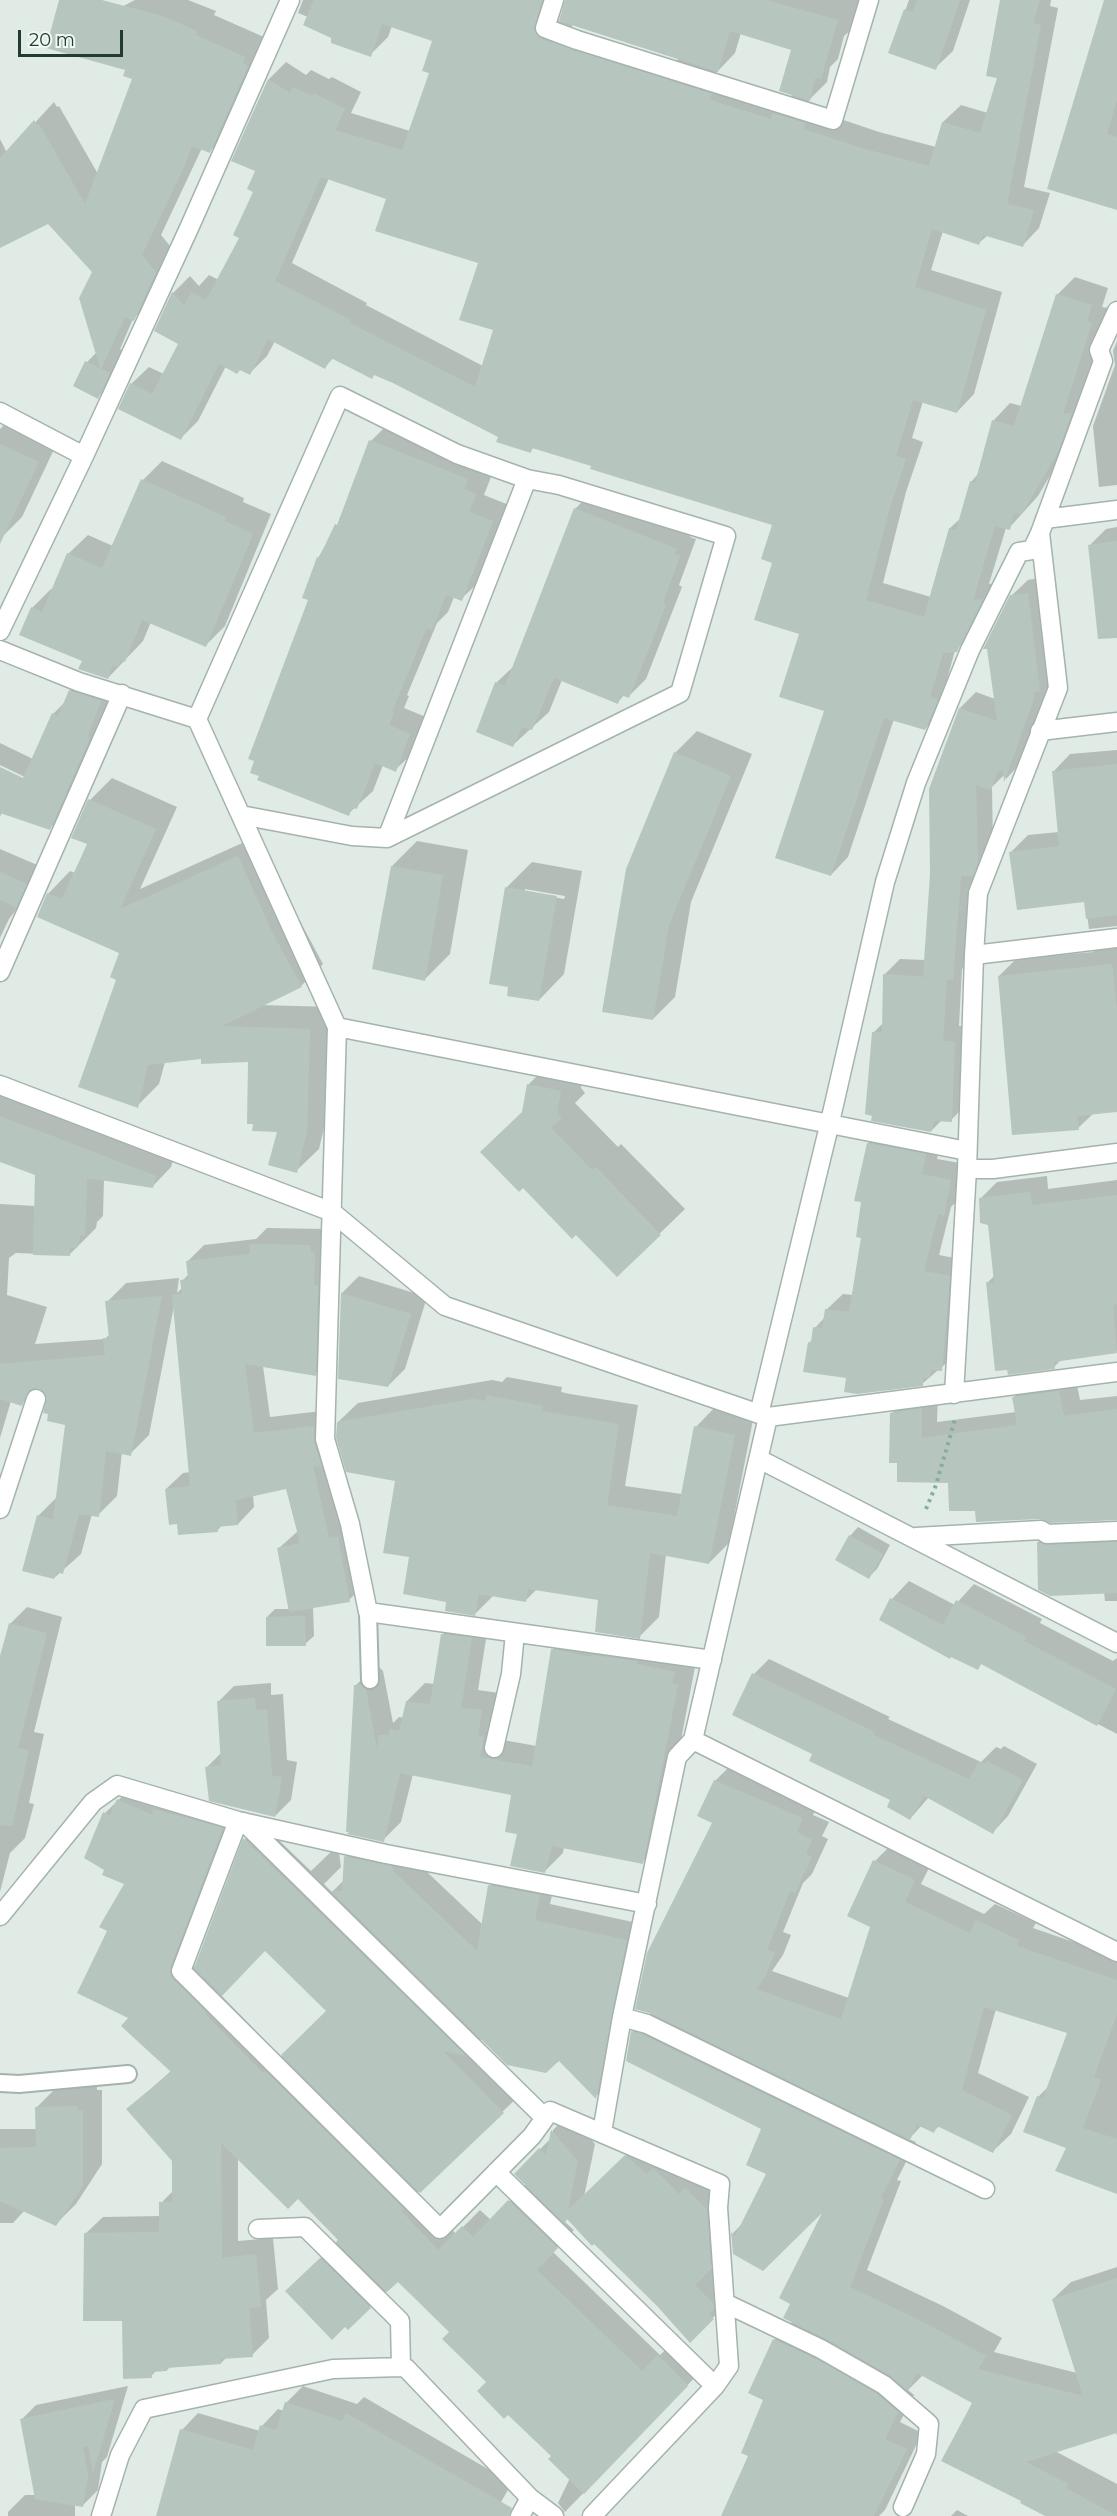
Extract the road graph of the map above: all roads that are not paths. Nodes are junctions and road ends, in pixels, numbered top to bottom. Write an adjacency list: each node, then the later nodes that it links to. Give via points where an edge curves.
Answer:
1 (290, 0): 6 (street)
2 (554, 0): 3 (street, via 545,28 833,120)
3 (869, 0)
4 (1117, 310): 9 (street, via 1099,350 1103,361)
5 (0, 412): 6 (street)
6 (84, 456): 10 (street)
7 (527, 478): 13 (street, via 457,454 340,396); 17 (street); 17 (street, via 726,536 680,693)
8 (1117, 510): 9 (street)
9 (1042, 526): 15 (street, via 1058,688); 23 (street, via 1032,550 1019,552 970,650 916,783 885,882)
10 (0, 631)
11 (0, 650): 12 (street, via 79,682)
12 (122, 694): 13 (street); 20 (street)
13 (197, 719): 16 (street)
14 (1117, 722): 15 (street)
15 (1040, 732): 19 (street, via 978,893)
16 (241, 815): 17 (street, via 352,836); 21 (street)
17 (387, 838)
18 (1117, 938): 19 (street)
19 (974, 955): 25 (street)
20 (0, 972)
21 (338, 1027): 23 (street); 26 (street)
22 (0, 1085): 26 (street)
23 (830, 1122): 25 (street); 30 (street)
24 (1117, 1153): 25 (street, via 993,1169)
25 (967, 1160): 28 (street)
26 (332, 1212): 30 (street, via 445,1306); 35 (street, via 325,1438 350,1524)
27 (1117, 1372): 28 (street)
28 (958, 1393): 30 (street)
29 (36, 1399): 32 (street)
30 (764, 1415): 31 (street)
31 (759, 1459): 34 (street); 38 (street)
32 (0, 1509)
33 (1117, 1531): 34 (street, via 1047,1534 1041,1530)
34 (915, 1537): 37 (street)
35 (368, 1612): 36 (street); 39 (lane)
36 (515, 1633): 38 (street); 41 (street, via 511,1674)
37 (1117, 1643)
38 (712, 1660): 40 (street)
39 (370, 1680)
40 (693, 1740): 43 (street, via 677,1757); 45 (street)
41 (494, 1748)
42 (241, 1822): 43 (street); 44 (street, via 117,1785 93,1802); 49 (street); 51 (street, via 181,1971 440,2229)
43 (647, 1904): 46 (street)
44 (0, 1916)
45 (1117, 1952)
46 (622, 2017): 50 (street); 52 (street, via 647,2024)
47 (128, 2074): 48 (lane)
48 (0, 2083)
49 (545, 2118): 50 (street, via 550,2111); 51 (street)
50 (602, 2132): 54 (street, via 720,2184 718,2208)
51 (496, 2172): 56 (street)
52 (985, 2189)
53 (258, 2229): 55 (street, via 305,2227 400,2321)
54 (725, 2303): 56 (street, via 729,2366); 58 (street, via 875,2380 929,2424 926,2454)
55 (401, 2367): 57 (street); 59 (street, via 333,2369 144,2409 120,2455)
56 (715, 2386): 62 (street)
57 (530, 2498): 60 (street); 61 (street)
58 (903, 2507)
59 (101, 2516)
60 (520, 2516)
61 (554, 2516)
62 (592, 2516)

